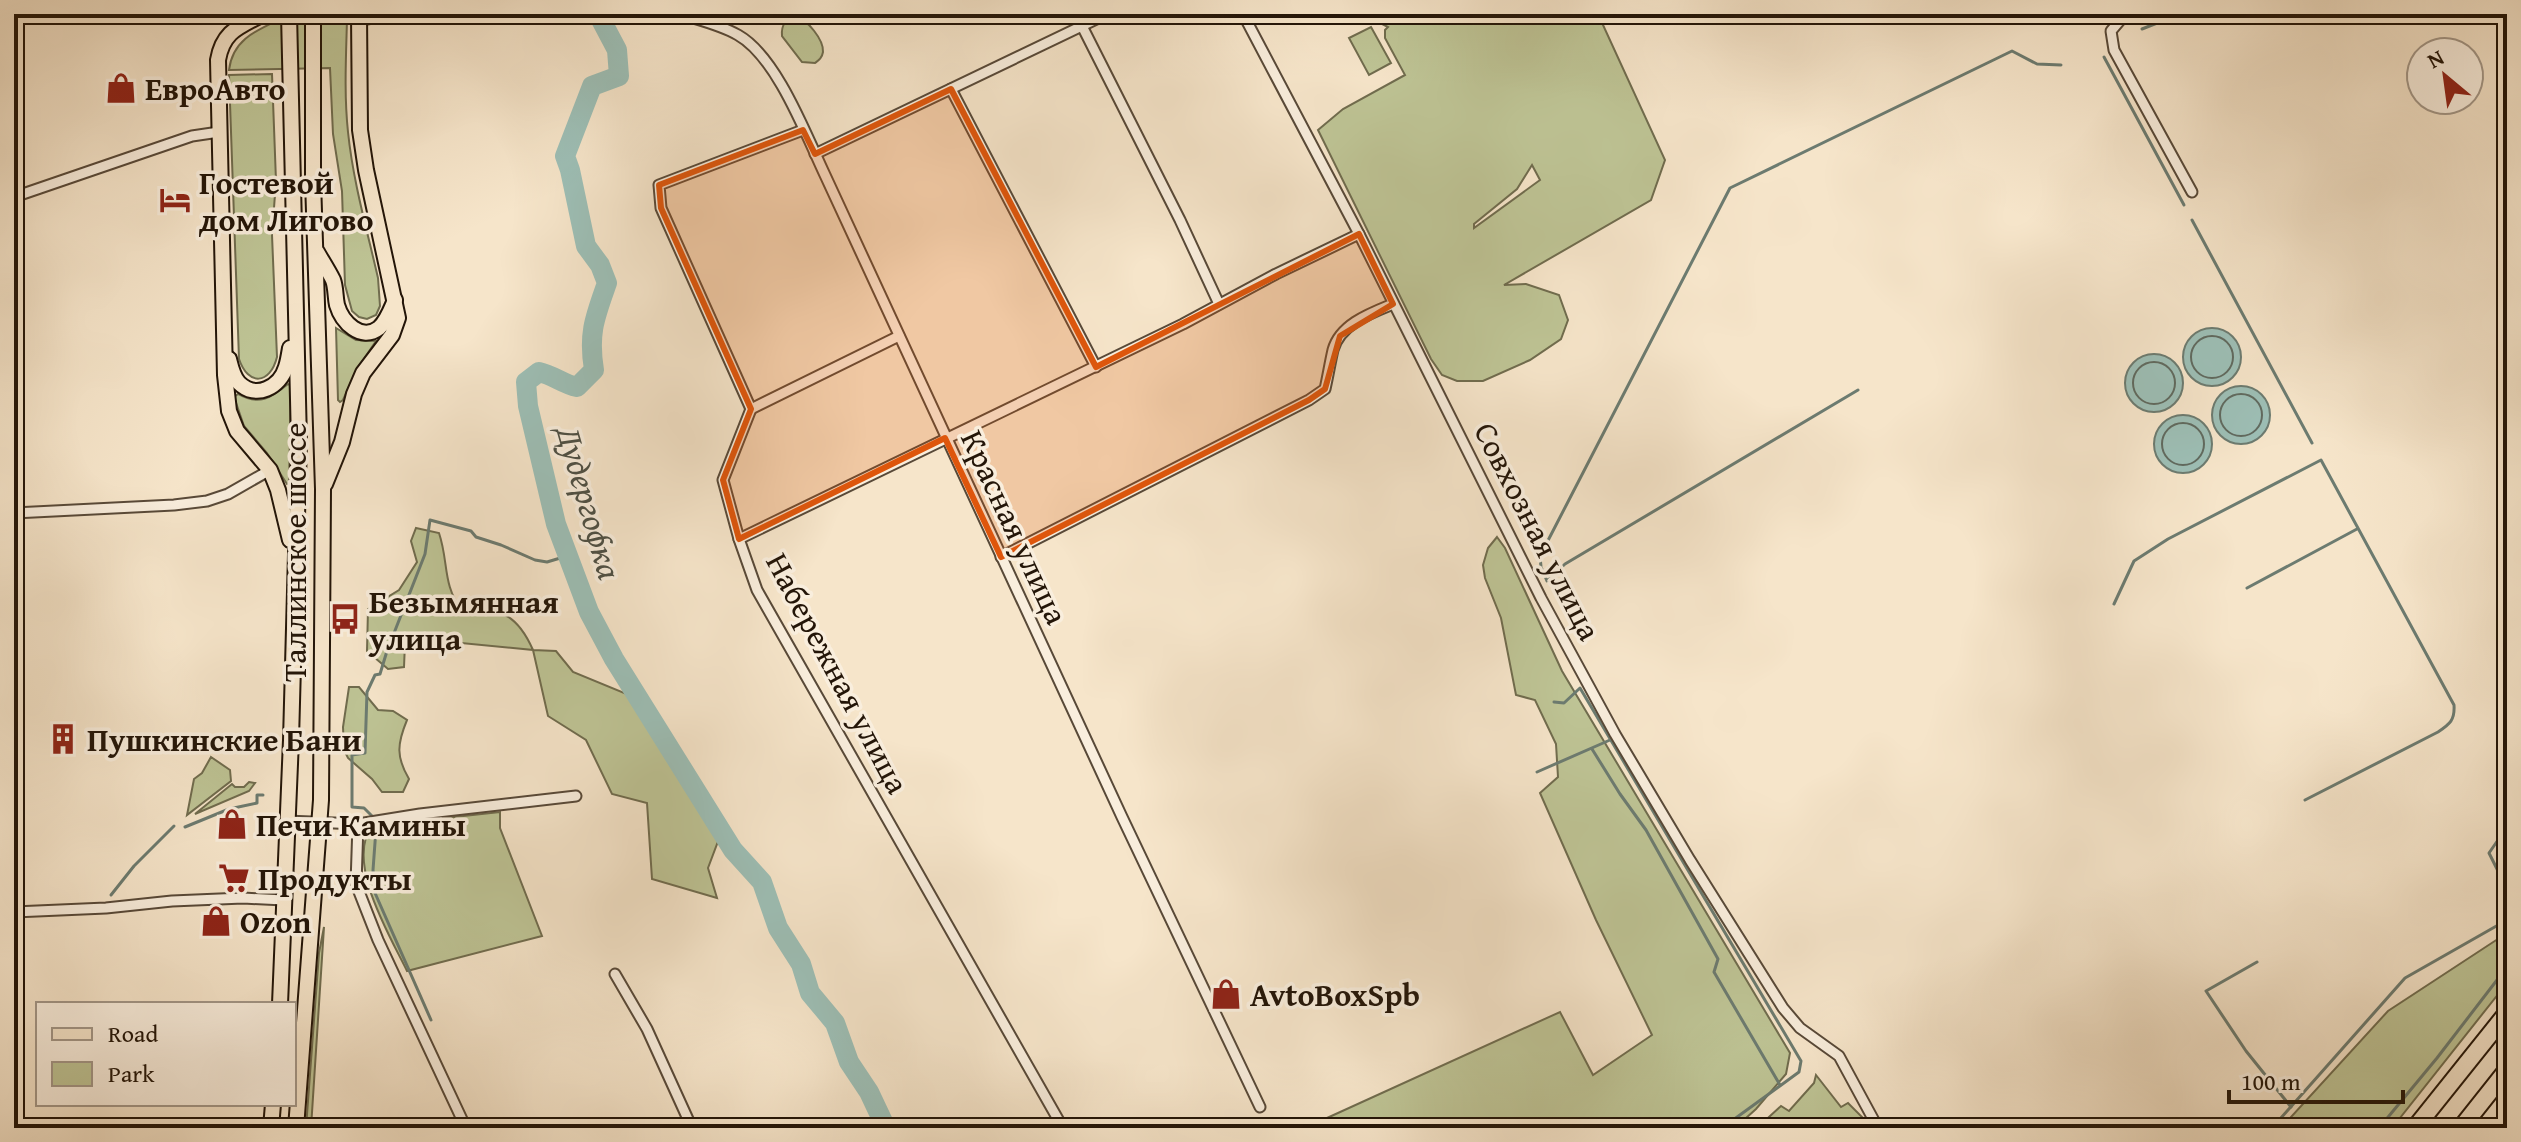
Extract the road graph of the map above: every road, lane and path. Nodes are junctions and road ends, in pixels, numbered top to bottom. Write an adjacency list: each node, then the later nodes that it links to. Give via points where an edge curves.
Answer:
1 (263, 14): 13 (main road, via 229,33 221,44)
2 (289, 14): 22 (main road, Таллинское шоссе)
3 (313, 14): 18 (main road, Таллинское шоссе)
4 (396, 14): 9 (street)
5 (680, 14): 12 (street, Красная улица, via 751,43 776,74)
6 (1107, 14): 10 (street)
7 (1243, 14): 17 (street, Совхозная улица)
8 (2129, 14): 15 (street, via 2111,31 2114,50)
9 (360, 17): 19 (main road, via 360,130)
10 (1082, 26): 11 (street); 20 (street)
11 (951, 89): 14 (street); 25 (street)
12 (803, 130): 14 (street, Красная улица); 26 (street, via 659,185 661,208)
13 (219, 132): 16 (street); 24 (main road)
14 (815, 154): 23 (street, Красная улица)
15 (2192, 192)
16 (14, 197)
17 (1359, 234): 20 (street); 21 (street, Совхозная улица)
18 (315, 248): 19 (main road, via 334,283 337,305 353,329 378,329); 29 (main road, Таллинское шоссе)
19 (395, 300): 29 (main road, via 398,318 392,335 363,373)
20 (1219, 304): 25 (street)
21 (1393, 304): 32 (street, via 1360,319 1340,336 1325,389 1309,400); 51 (street, Совхозная улица, via 1615,734 1783,1008 1800,1028 1839,1056)
22 (296, 312): 24 (main road, via 286,369 272,387 260,391 240,384); 33 (main road, Таллинское шоссе)
23 (899, 336): 26 (street); 27 (street, Красная улица)
24 (225, 348): 28 (main road, via 229,411 237,431)
25 (1096, 367): 27 (street)
26 (751, 409): 31 (street, Набережная улица, via 723,480)
27 (945, 438): 31 (street); 32 (street, Красная улица)
28 (270, 470): 30 (street, via 207,501); 33 (main road)
29 (323, 489): 36 (main road, Таллинское шоссе)
30 (14, 513)
31 (739, 539): 50 (street, Набережная улица, via 757,590)
32 (1001, 557): 45 (street, Красная улица)
33 (296, 564): 35 (main road, Таллинское шоссе)
34 (576, 796): 37 (street)
35 (287, 821): 36 (street); 38 (main road, Таллинское шоссе)
36 (320, 823): 37 (street); 47 (main road, Таллинское шоссе)
37 (358, 824): 48 (street, via 356,884)
38 (284, 900): 39 (street); 41 (main road, Таллинское шоссе)
39 (14, 912)
40 (615, 974): 49 (street, via 647,1029)
41 (280, 1002)
42 (2507, 1013): 52 (highway)
43 (2507, 1070): 53 (highway)
44 (273, 1106): 46 (main road)
45 (1260, 1107)
46 (271, 1128)
47 (296, 1128)
48 (466, 1128)
49 (692, 1128)
50 (1063, 1128)
51 (1878, 1128)
52 (2415, 1128)
53 (2461, 1128)

